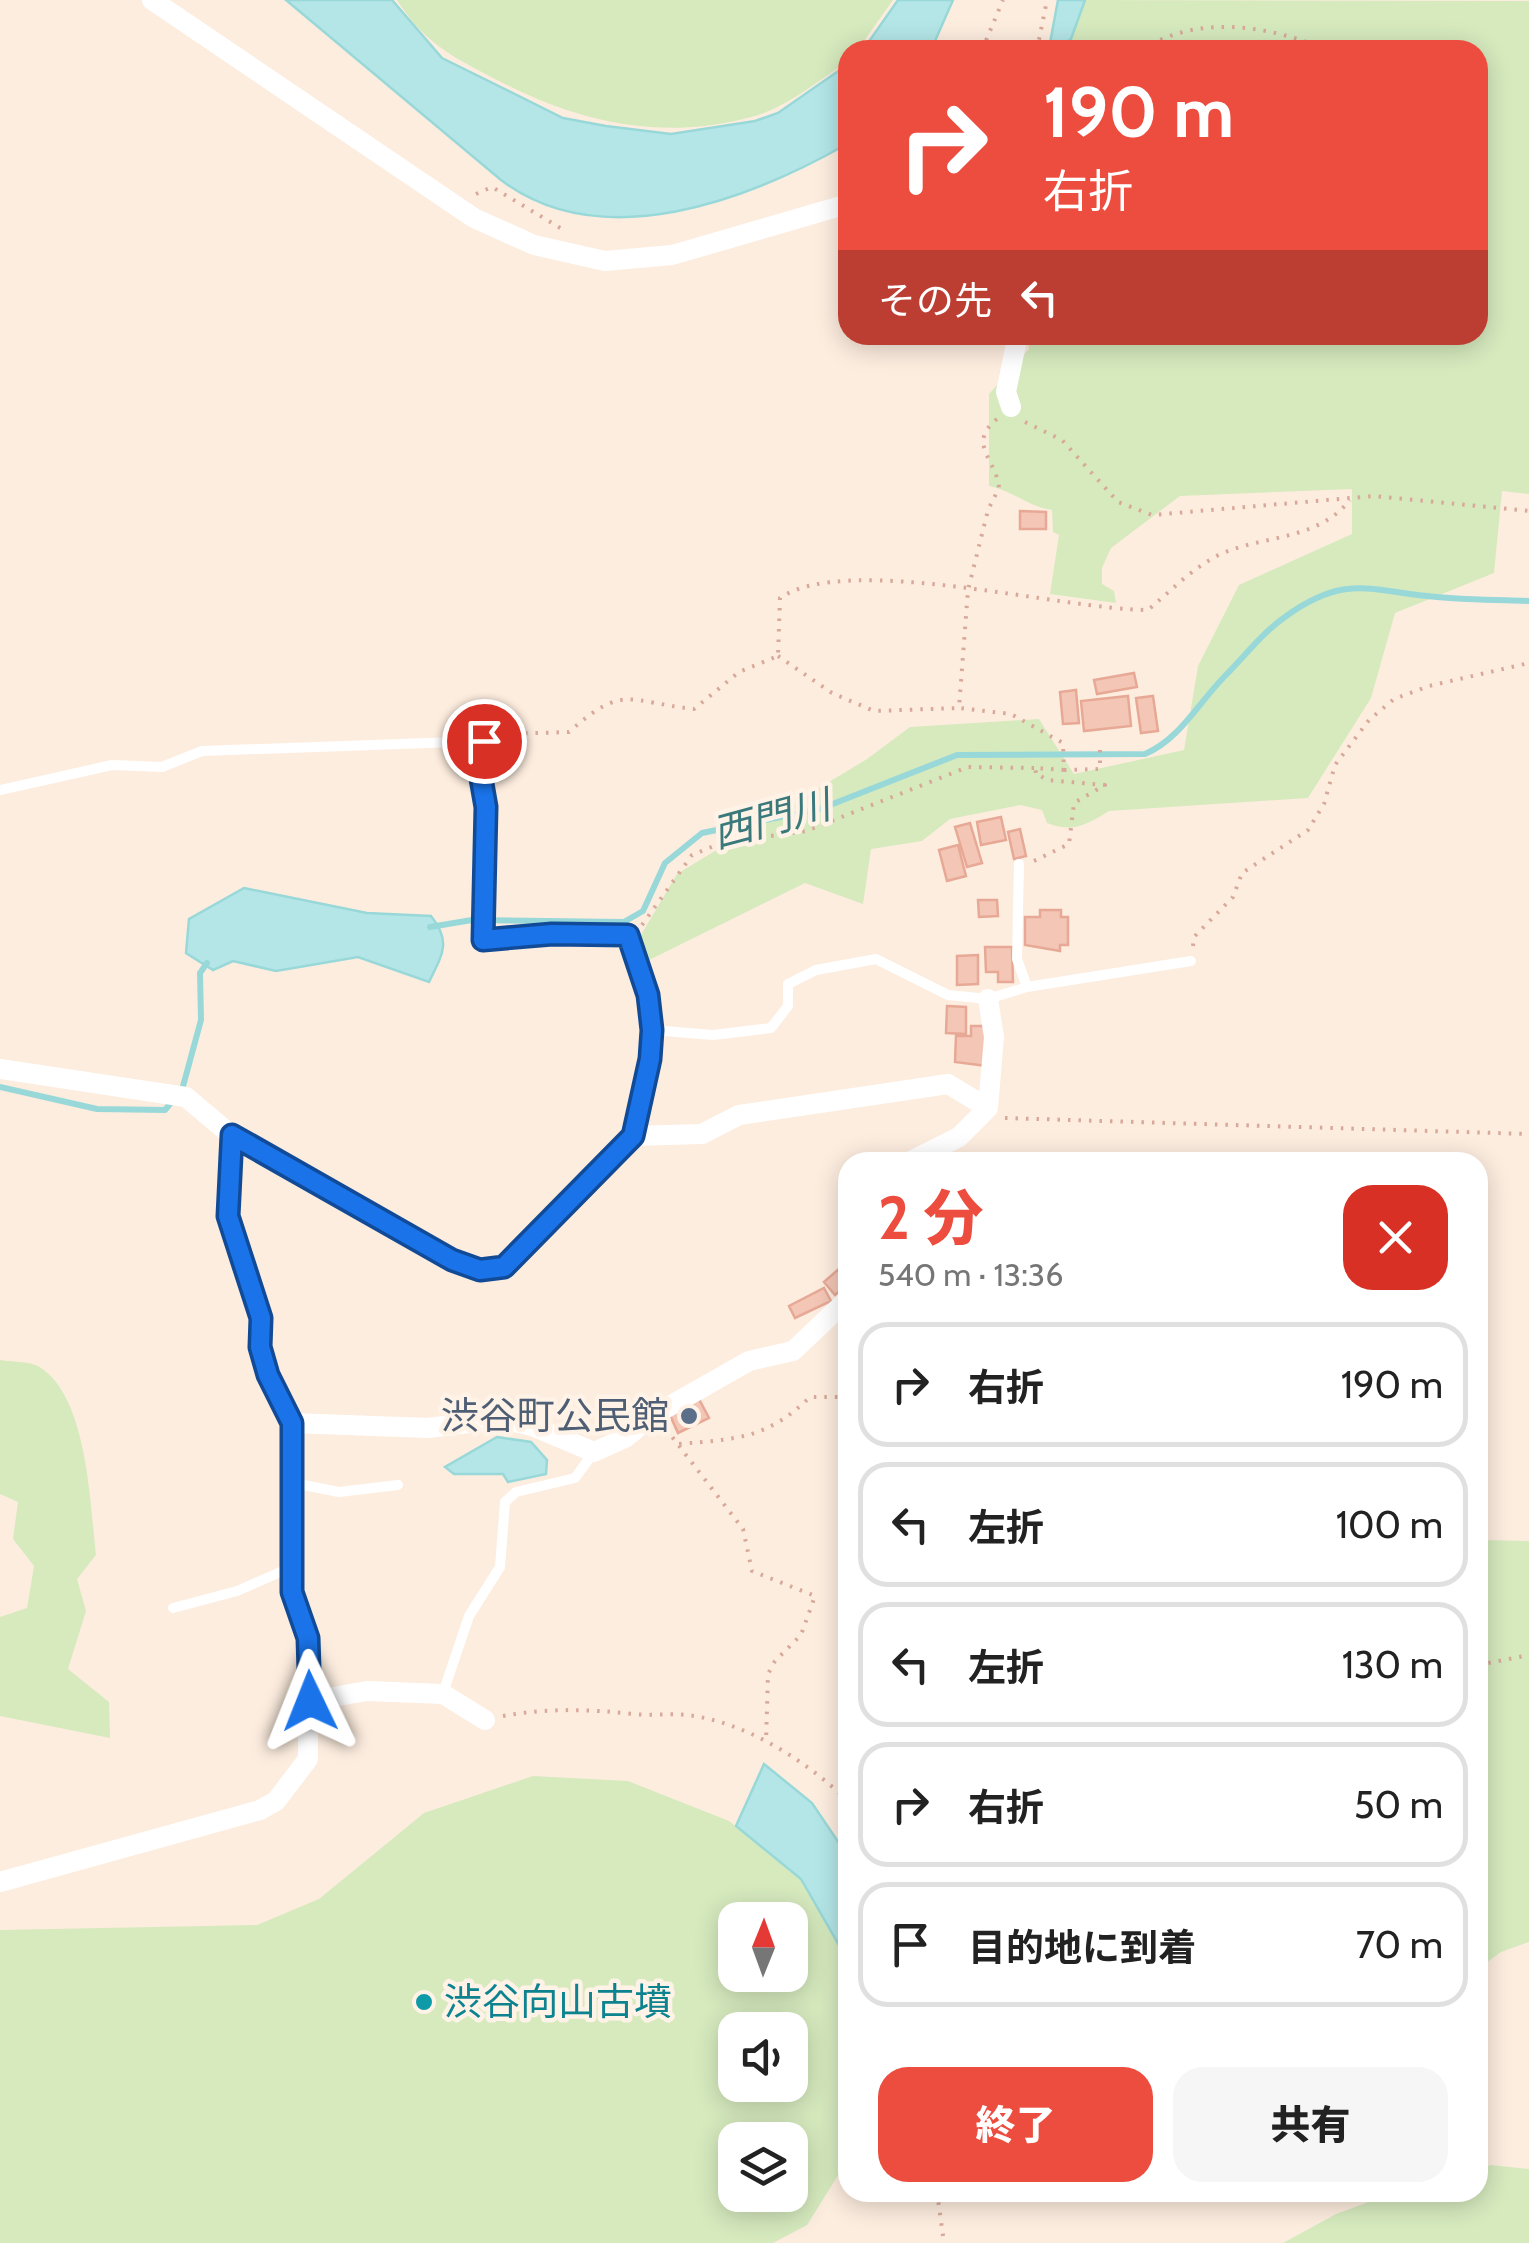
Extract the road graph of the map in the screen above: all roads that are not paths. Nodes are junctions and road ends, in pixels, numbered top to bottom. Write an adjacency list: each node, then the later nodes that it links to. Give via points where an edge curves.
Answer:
1 (152, 0): 2 (street, via 474,218 534,245 605,261 672,255)
2 (838, 207)
3 (1016, 345): 4 (street, via 1006,392)
4 (1012, 407)
5 (484, 741): 6 (lane, via 202,751 162,768 112,765); 8 (street, via 483,940)
6 (0, 790)
7 (1019, 864): 10 (lane, via 1017,959)
8 (628, 935): 12 (lane)
9 (1192, 961): 10 (lane)
10 (1026, 986): 11 (lane)
11 (988, 999): 12 (lane, via 948,994 876,959 816,970 788,984 788,1006 772,1028 713,1035); 14 (street, via 994,1037)
12 (652, 1030): 16 (lane)
13 (0, 1069): 15 (street, via 177,1096)
14 (988, 1108): 16 (street, via 948,1084 739,1115 702,1134); 17 (street, via 958,1137)
15 (232, 1135): 16 (street, via 480,1270 504,1267); 19 (street, via 228,1216 261,1318 268,1375)
16 (633, 1136)
17 (929, 1152)
18 (838, 1308): 20 (street, via 793,1351 749,1361)
19 (292, 1423): 20 (street, via 428,1428 501,1420); 21 (street)
20 (594, 1452): 25 (lane, via 574,1478 516,1492 505,1502 500,1567 469,1616)
21 (292, 1483): 22 (lane, via 339,1492); 23 (street)
22 (398, 1485)
23 (292, 1567): 24 (lane); 26 (street, via 292,1592 308,1638)
24 (173, 1608)
25 (442, 1694): 26 (street, via 367,1692); 27 (street)
26 (310, 1701): 28 (street, via 308,1759 276,1801 138,1847)
27 (485, 1720)
28 (0, 1882)

